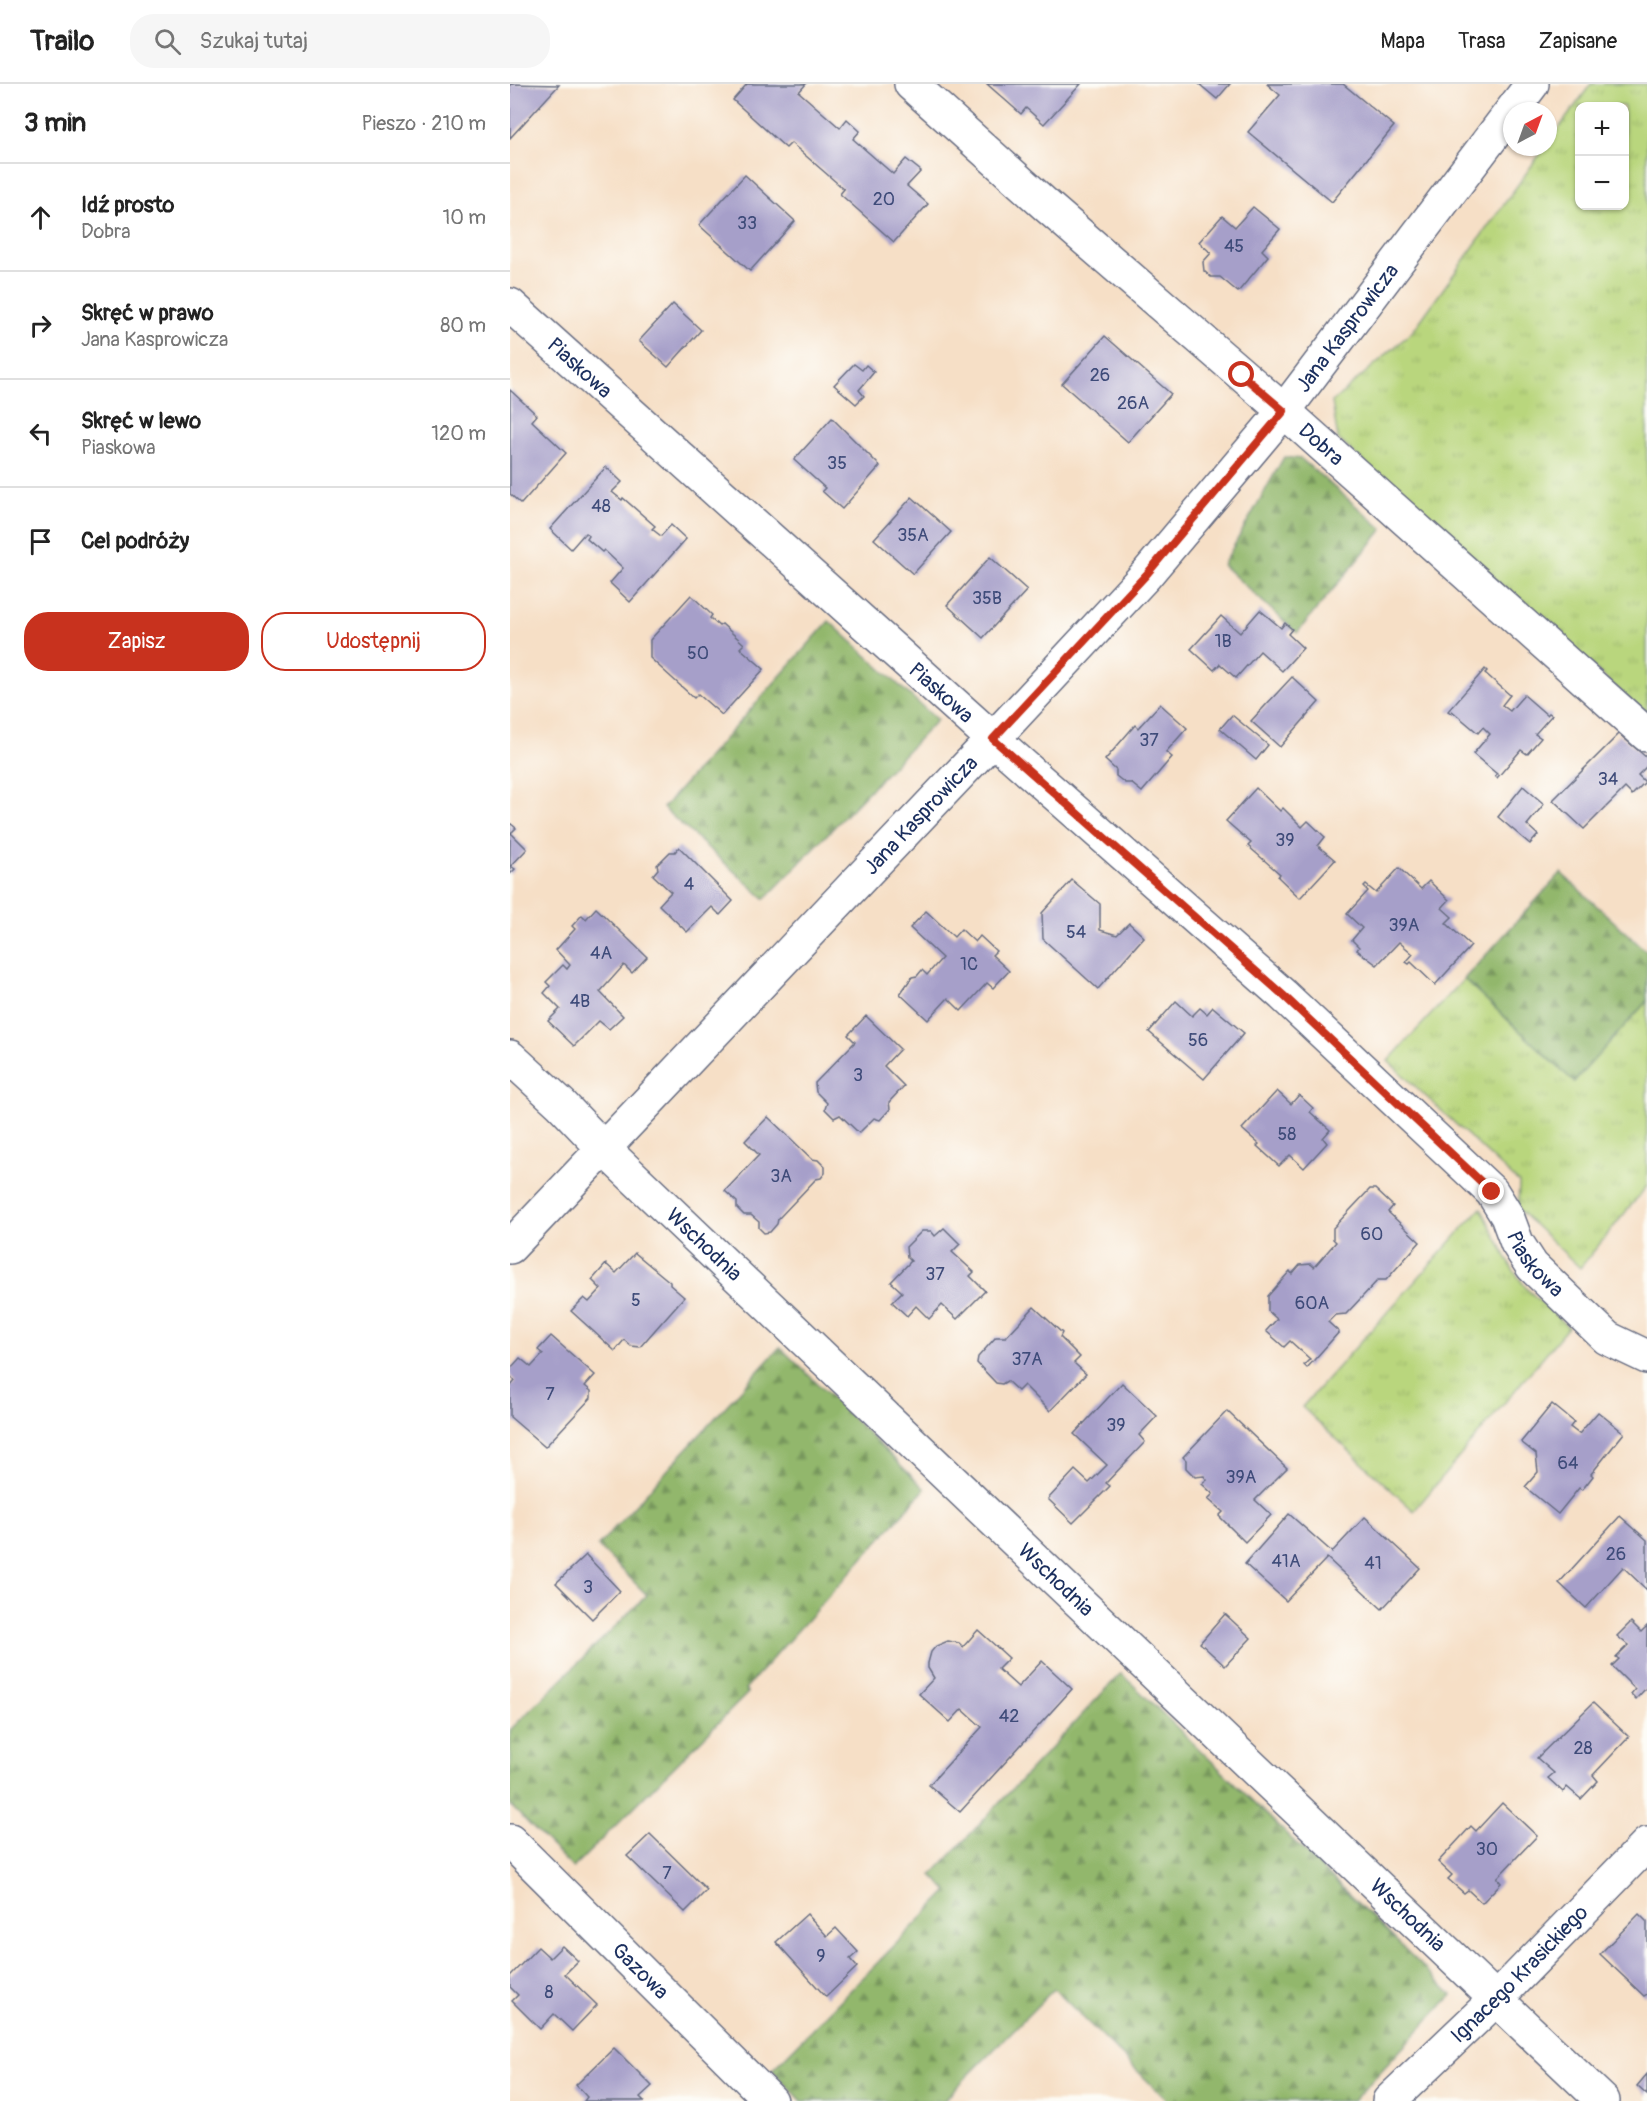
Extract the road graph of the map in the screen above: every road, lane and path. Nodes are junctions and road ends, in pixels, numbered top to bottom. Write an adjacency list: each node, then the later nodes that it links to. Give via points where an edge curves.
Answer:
1 (911, 84): 4 (street, Dobra)
2 (1532, 84): 4 (street, Jana Kasprowicza)
3 (510, 304): 6 (street, Piaskowa)
4 (1284, 411): 5 (street, Dobra); 6 (street, Jana Kasprowicza, via 1146,575)
5 (1647, 735)
6 (993, 739): 8 (street, Jana Kasprowicza); 10 (street, Piaskowa, via 1283,995 1492,1192 1532,1266 1565,1299 1607,1338)
7 (510, 1057): 8 (street, Wschodnia)
8 (604, 1149): 9 (street, Jana Kasprowicza); 13 (street, Wschodnia)
9 (510, 1247)
10 (1647, 1357)
11 (510, 1841): 14 (street, Gazowa)
12 (1647, 1844): 13 (street, Ignacego Krasickiego)
13 (1496, 2000): 15 (street, Ignacego Krasickiego); 16 (street, Wschodnia)
14 (771, 2101)
15 (1389, 2101)
16 (1603, 2101)

